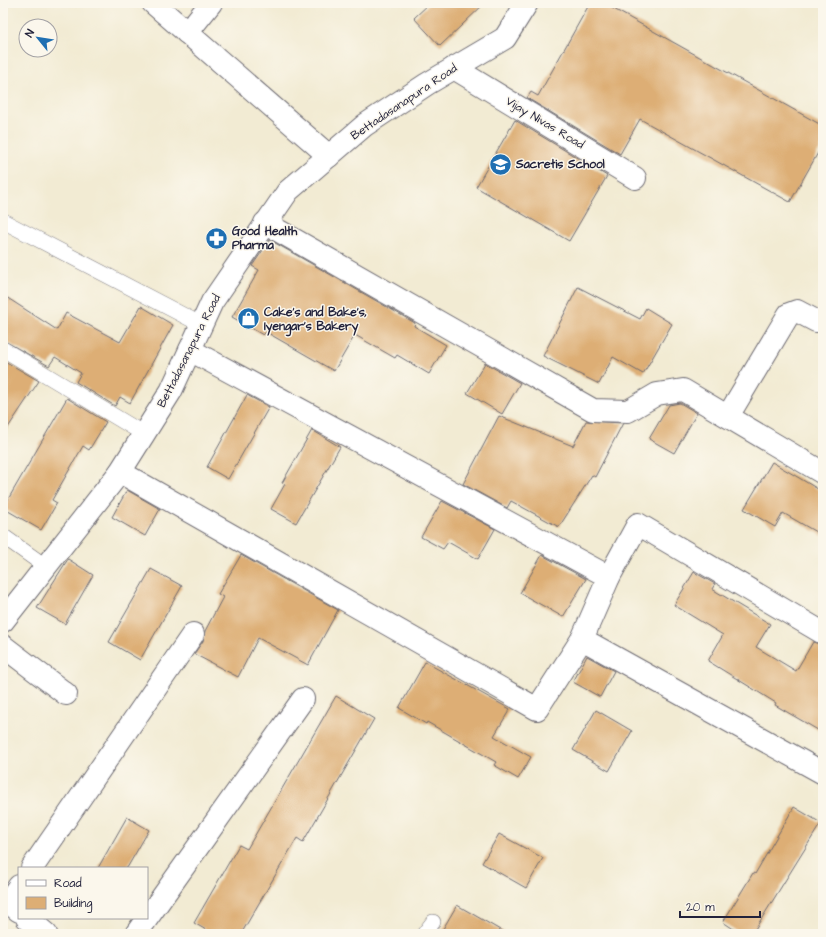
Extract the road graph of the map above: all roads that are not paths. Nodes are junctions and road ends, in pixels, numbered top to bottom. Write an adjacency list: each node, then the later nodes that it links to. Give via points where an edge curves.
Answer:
1 (153, 3): 4 (street)
2 (211, 3): 4 (street)
3 (527, 3): 5 (street, Bettadasanapura Road, via 505,38)
4 (187, 33): 6 (street)
5 (454, 68): 6 (street, Bettadasanapura Road, via 365,125); 7 (street, Vijay Nivas Road)
6 (328, 156): 9 (street, Bettadasanapura Road, via 288,190)
7 (635, 178)
8 (3, 221): 11 (lane)
9 (265, 223): 11 (street, Bettadasanapura Road, via 212,302); 14 (street, via 593,410 628,411 657,394 683,390)
10 (816, 321): 14 (street, via 797,311 789,314)
11 (202, 325): 13 (street, Bettadasanapura Road)
12 (3, 349): 15 (lane)
13 (190, 350): 15 (street, Bettadasanapura Road, via 171,391); 20 (street)
14 (728, 416): 17 (street)
15 (144, 434): 16 (street, Bettadasanapura Road)
16 (120, 472): 19 (street, Bettadasanapura Road); 24 (street, via 538,709)
17 (823, 473)
18 (3, 536): 19 (lane)
19 (45, 566): 21 (street, Bettadasanapura Road)
20 (608, 577): 22 (street, via 638,524); 24 (street)
21 (3, 621)
22 (823, 633)
23 (193, 634): 29 (street)
24 (582, 639): 28 (street)
25 (3, 646): 26 (street)
26 (66, 694)
27 (303, 698): 30 (street)
28 (823, 773)
29 (33, 867)
30 (148, 917)
31 (28, 919): 34 (street)
32 (147, 919): 35 (street)
33 (433, 922): 36 (lane)
34 (46, 934)
35 (136, 934)
36 (424, 934)

